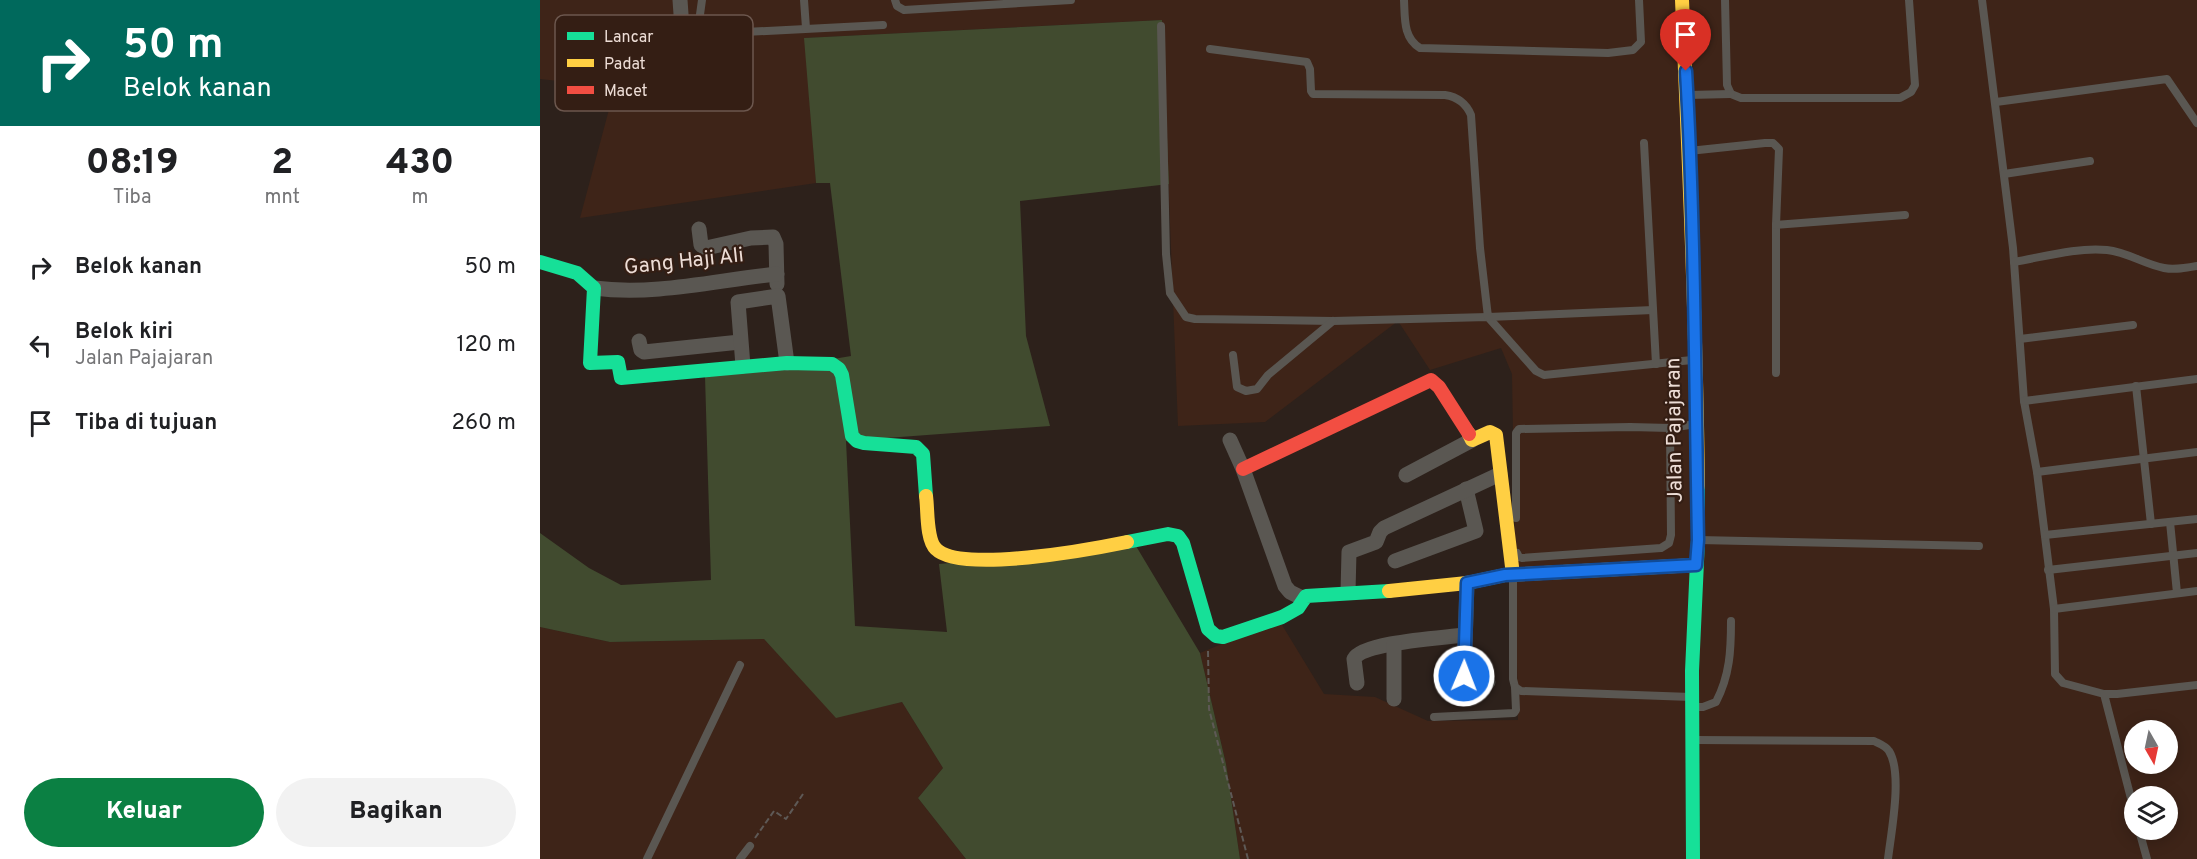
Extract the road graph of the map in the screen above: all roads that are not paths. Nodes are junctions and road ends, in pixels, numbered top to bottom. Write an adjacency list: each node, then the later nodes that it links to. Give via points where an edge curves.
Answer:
1 (680, 0): 12 (street)
2 (702, 0): 13 (lane)
3 (804, 0): 16 (lane)
4 (895, 0): 5 (lane, via 904,10)
5 (1071, 0)
6 (1404, 0): 7 (lane, via 1406,30 1420,48 1608,53 1633,50 1641,42)
7 (1639, 0)
8 (1682, 0): 20 (street, Jalan Pajajaran)
9 (1725, 0): 19 (lane, via 1727,85)
10 (1909, 0): 19 (lane, via 1915,85 1900,98 1741,98)
11 (1982, 0): 21 (lane)
12 (681, 15)
13 (700, 15)
14 (883, 25): 16 (lane)
15 (1161, 26): 38 (lane, via 1166,254 1170,293 1175,303 1186,317 1195,319)
16 (806, 28): 17 (lane)
17 (753, 31)
18 (1210, 49): 37 (lane, via 1307,62 1313,94 1445,95 1456,97 1468,107)
19 (1731, 94): 20 (lane)
20 (1688, 95): 24 (street, Jalan Pajajaran)
21 (1996, 102): 22 (lane, via 2167,79); 26 (lane)
22 (2197, 123)
23 (1644, 143): 36 (lane)
24 (1689, 151): 28 (lane, via 1776,145); 44 (street, Jalan Pajajaran)
25 (2090, 161): 26 (lane)
26 (2004, 174): 31 (lane)
27 (1905, 214): 28 (lane)
28 (1776, 225): 48 (lane)
29 (699, 229): 33 (street, via 701,245 706,248 773,237)
30 (540, 262): 34 (street, via 578,272)
31 (2014, 262): 32 (lane, via 2090,249 2127,254 2166,269); 40 (lane)
32 (2197, 266)
33 (777, 274): 34 (street, Gang Haji Ali, via 685,286 618,291); 35 (street)
34 (594, 288): 47 (street, via 591,364 617,362 623,378)
35 (778, 296): 42 (street, via 738,302); 45 (street)
36 (1653, 310): 37 (lane); 46 (lane)
37 (1488, 317): 38 (lane); 46 (lane, via 1536,372 1544,375)
38 (1333, 321): 43 (lane, via 1268,375 1257,389 1246,391 1237,387)
39 (2133, 325): 40 (lane)
40 (2020, 339): 51 (lane)
41 (639, 341): 42 (street, via 643,352)
42 (740, 342): 47 (street)
43 (1233, 355)
44 (1694, 359): 46 (lane); 52 (street, Jalan Pajajaran)
45 (787, 363): 47 (street); 79 (street, via 825,363 839,369 850,430 857,441 916,447 923,454 931,546 940,553 996,561 1024,560 1174,534 1183,543 1208,629 1216,636 1224,637 1282,617 1298,608)
46 (1656, 364)
47 (743, 366)
48 (1776, 373)
49 (2197, 379): 50 (lane)
50 (2136, 386): 51 (lane); 57 (lane)
51 (2024, 400): 59 (lane)
52 (1697, 424): 53 (lane); 67 (street, Jalan Pajajaran)
53 (1670, 428): 53 (lane, via 1519,429 1519,557 1661,548 1669,543)
54 (1230, 440): 58 (street)
55 (1472, 440): 58 (street, via 1436,382 1428,380); 60 (street, via 1490,432 1496,435); 61 (street)
56 (2197, 453): 57 (lane)
57 (2144, 459): 59 (lane); 65 (lane)
58 (1243, 469): 79 (street, via 1285,586)
59 (2037, 472): 66 (lane)
60 (1500, 474): 62 (street); 74 (street)
61 (1406, 475)
62 (1466, 489): 71 (street, via 1476,531); 77 (street, via 1384,528 1376,542 1349,552)
63 (2197, 519): 64 (lane)
64 (2170, 522): 65 (lane); 70 (lane)
65 (2151, 524): 66 (lane)
66 (2045, 535): 73 (lane)
67 (1698, 540): 68 (lane); 72 (street, Jalan Pajajaran)
68 (1978, 546)
69 (2197, 553): 70 (lane)
70 (2173, 556): 73 (lane); 78 (lane)
71 (1395, 561)
72 (1696, 565): 74 (street); 91 (street, Jalan Pajajaran)
73 (2048, 570): 80 (lane)
74 (1513, 575): 75 (street); 88 (lane)
75 (1467, 583): 77 (street); 82 (street)
76 (2197, 591): 78 (lane)
77 (1348, 592): 79 (street)
78 (2177, 593): 80 (lane)
79 (1304, 599)
80 (2054, 609): 89 (lane, via 2055,674 2063,683)
81 (1731, 621): 91 (lane, via 1726,683 1716,702 1703,706)
82 (1464, 635): 83 (street); 85 (street, via 1465,680)
83 (1394, 644): 86 (street, via 1363,650 1355,656); 90 (street)
84 (740, 665): 97 (lane)
85 (1488, 682)
86 (1357, 683)
87 (2197, 685): 89 (lane)
88 (1515, 687): 91 (lane, via 1521,691); 92 (lane, via 1514,714)
89 (2104, 694): 94 (lane)
90 (1394, 699)
91 (1692, 702): 93 (street, Jalan Pajajaran)
92 (1434, 717)
93 (1692, 740): 99 (street, Jalan Pajajaran); 100 (lane, via 1874,741 1885,746 1895,765)
94 (2128, 786)
95 (2142, 840): 101 (lane)
96 (750, 846): 98 (lane)
97 (647, 859)
98 (740, 859)
99 (1693, 859)
100 (1888, 859)
101 (2147, 859)

